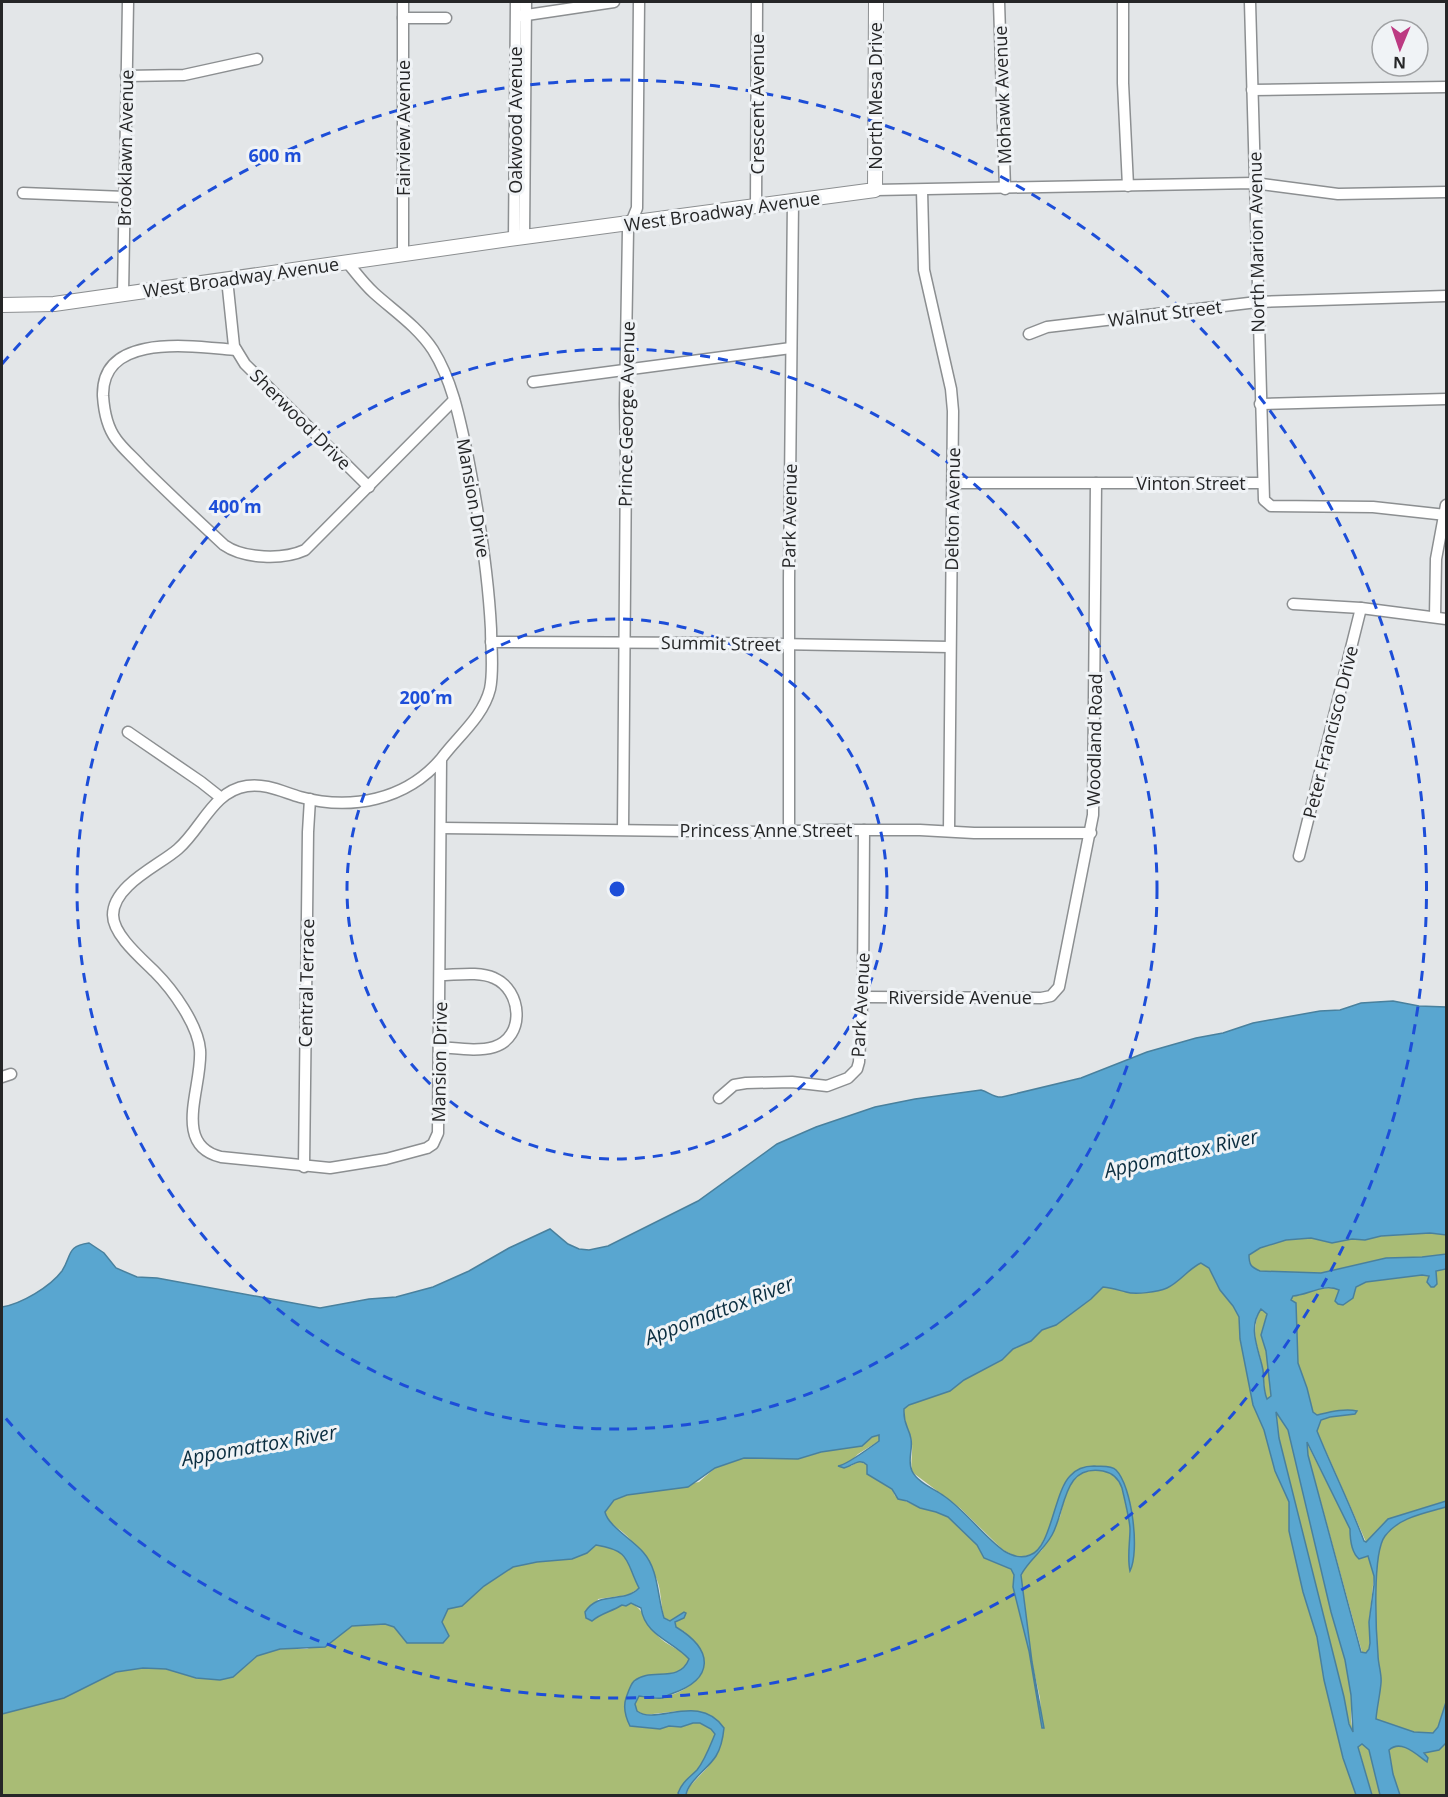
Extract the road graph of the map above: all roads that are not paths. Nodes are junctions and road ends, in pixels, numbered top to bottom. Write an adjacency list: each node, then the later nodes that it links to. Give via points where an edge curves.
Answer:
1 (128, 2): 16 (street, Brooklawn Avenue)
2 (403, 2): 13 (street, Fairview Avenue)
3 (516, 2): 12 (street, Oakwood Avenue)
4 (526, 2): 12 (street, Oakwood Avenue)
5 (614, 2): 12 (street)
6 (639, 2): 29 (street, Prince George Avenue, via 637,208)
7 (757, 2): 28 (street, Crescent Avenue)
8 (876, 2): 22 (main road, North Mesa Drive)
9 (999, 2): 21 (street, Mohawk Avenue)
10 (1123, 2): 20 (street)
11 (1250, 2): 18 (street, North Marion Avenue)
12 (521, 16): 30 (street, Oakwood Avenue)
13 (403, 18): 14 (street); 31 (street, Fairview Avenue)
14 (446, 18)
15 (257, 59): 16 (street, via 184,75)
16 (126, 76): 26 (street, Brooklawn Avenue)
17 (1446, 87): 18 (street)
18 (1252, 90): 19 (street, North Marion Avenue)
19 (1254, 183): 20 (street, West Broadway Avenue); 24 (street, West Broadway Avenue, via 1338,194); 36 (street, North Marion Avenue)
20 (1128, 186): 21 (street, West Broadway Avenue)
21 (1005, 189): 23 (street, West Broadway Avenue)
22 (875, 190): 23 (street, West Broadway Avenue); 27 (main road, West Broadway Avenue)
23 (921, 190): 46 (street, Delton Avenue, via 924,270 951,389)
24 (1446, 192)
25 (22, 193): 26 (street)
26 (125, 197): 34 (street, Brooklawn Avenue)
27 (793, 201): 28 (main road, West Broadway Avenue); 39 (street, Park Avenue)
28 (756, 206): 29 (main road, West Broadway Avenue)
29 (630, 223): 30 (main road, West Broadway Avenue); 41 (street, Prince George Avenue)
30 (519, 238): 31 (main road, West Broadway Avenue)
31 (403, 254): 32 (main road, West Broadway Avenue)
32 (347, 262): 33 (main road, West Broadway Avenue); 44 (street, Mansion Drive, via 372,291 421,334 440,363)
33 (227, 279): 34 (main road, West Broadway Avenue); 40 (street)
34 (123, 294): 37 (main road, West Broadway Avenue, via 54,304)
35 (1446, 296): 36 (street, Walnut Street)
36 (1257, 302): 38 (street, Walnut Street, via 1047,327); 45 (street, North Marion Avenue)
37 (2, 305)
38 (1029, 334)
39 (791, 348): 41 (street); 56 (street, Park Avenue)
40 (236, 350): 49 (street, Sherwood Drive, via 245,364); 49 (street, via 166,346 145,348 125,356 111,369 103,391 106,416 116,440 224,545 246,555 305,550)
41 (626, 369): 42 (street); 55 (street, Prince George Avenue)
42 (533, 382)
43 (1446, 399): 45 (street)
44 (454, 400): 49 (street); 54 (street, Mansion Drive, via 480,516)
45 (1260, 404): 48 (street, North Marion Avenue)
46 (953, 483): 47 (street, Vinton Street); 57 (street, Delton Avenue)
47 (1096, 483): 48 (street, Vinton Street); 67 (street, Woodland Road)
48 (1263, 483): 50 (street, Vinton Street, via 1264,500 1271,506)
49 (369, 487)
50 (1446, 512): 53 (street, via 1436,560)
51 (1293, 604): 52 (street)
52 (1360, 608): 53 (street); 68 (street, Peter Francisco Drive)
53 (1441, 618)
54 (491, 642): 55 (street, Summit Street); 59 (street, Mansion Drive, via 492,677 485,702)
55 (624, 642): 56 (street, Summit Street); 63 (street, Prince George Avenue)
56 (789, 644): 57 (street, Summit Street); 65 (street, Park Avenue)
57 (950, 647): 66 (street, Delton Avenue)
58 (128, 732): 60 (street)
59 (441, 759): 61 (street, Mansion Drive, via 407,787 379,799 346,803); 62 (street, Mansion Drive)
60 (220, 797): 61 (street, Mansion Drive, via 249,786); 74 (street, Mansion Drive, via 178,849 131,883 116,903 115,924 170,989 197,1038 200,1059 193,1131 198,1144 210,1155)
61 (310, 799): 74 (street, Central Terrace)
62 (441, 828): 63 (street, Princess Anne Street); 69 (street, Mansion Drive)
63 (622, 830): 65 (street, Princess Anne Street)
64 (864, 830): 65 (street, Princess Anne Street); 66 (street, Princess Anne Street); 71 (street, Park Avenue)
65 (789, 831)
66 (949, 831): 67 (street, Princess Anne Street)
67 (1091, 833): 70 (street, Woodland Road)
68 (1299, 856)
69 (440, 975): 72 (street, Mansion Drive); 72 (street, via 496,979 510,992 517,1016 507,1039 494,1047)
70 (1056, 992): 71 (street, Riverside Avenue, via 1041,998)
71 (863, 997): 73 (street, Park Avenue, via 859,1062 848,1078 827,1086 746,1083 734,1085)
72 (439, 1047): 74 (street, Mansion Drive, via 438,1133 433,1144 386,1160 330,1168)
73 (719, 1098)
74 (304, 1167)

